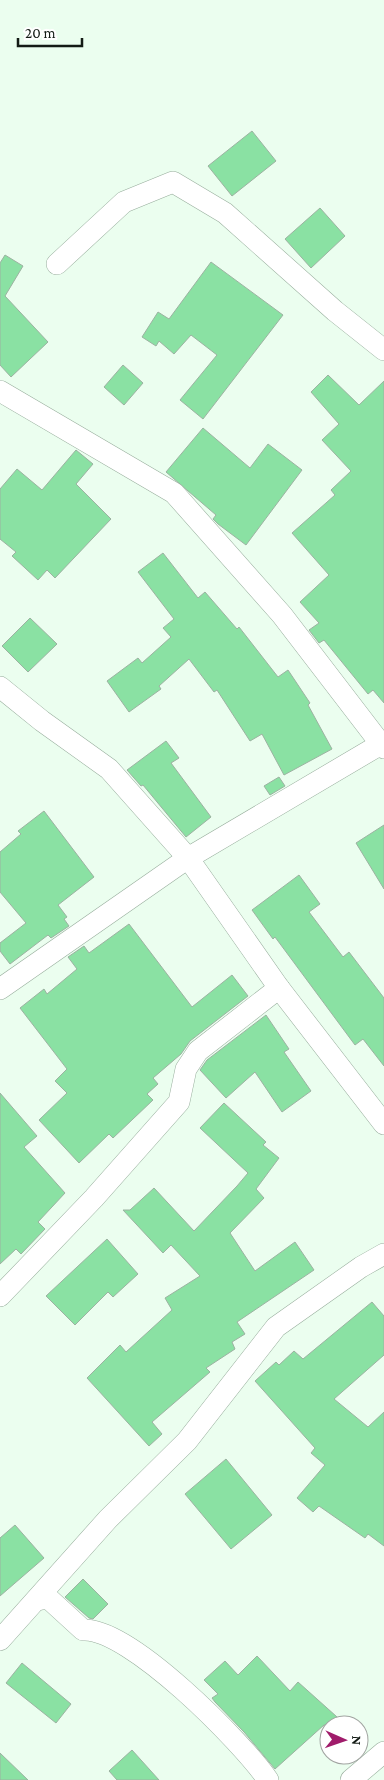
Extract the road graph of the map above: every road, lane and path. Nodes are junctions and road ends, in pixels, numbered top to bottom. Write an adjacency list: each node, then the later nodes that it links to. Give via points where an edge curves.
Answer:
1 (57, 264): 2 (street, via 124,202 173,182 224,213)
2 (384, 350)
3 (0, 391): 5 (street, via 174,493 282,615)
4 (0, 687): 6 (street, via 109,769)
5 (383, 746): 6 (street)
6 (188, 858): 7 (street); 8 (street)
7 (279, 988): 9 (street); 11 (street, via 198,1051 186,1069 179,1102 94,1198)
8 (0, 989)
9 (384, 1124)
10 (384, 1254): 12 (street, via 276,1327 186,1441 108,1520)
11 (0, 1296)
12 (37, 1600): 13 (street); 15 (street, via 48,1598 83,1630 93,1630 127,1647 187,1693 256,1763)
13 (0, 1640)
14 (384, 1752): 16 (street)
15 (268, 1780)
16 (350, 1780)

